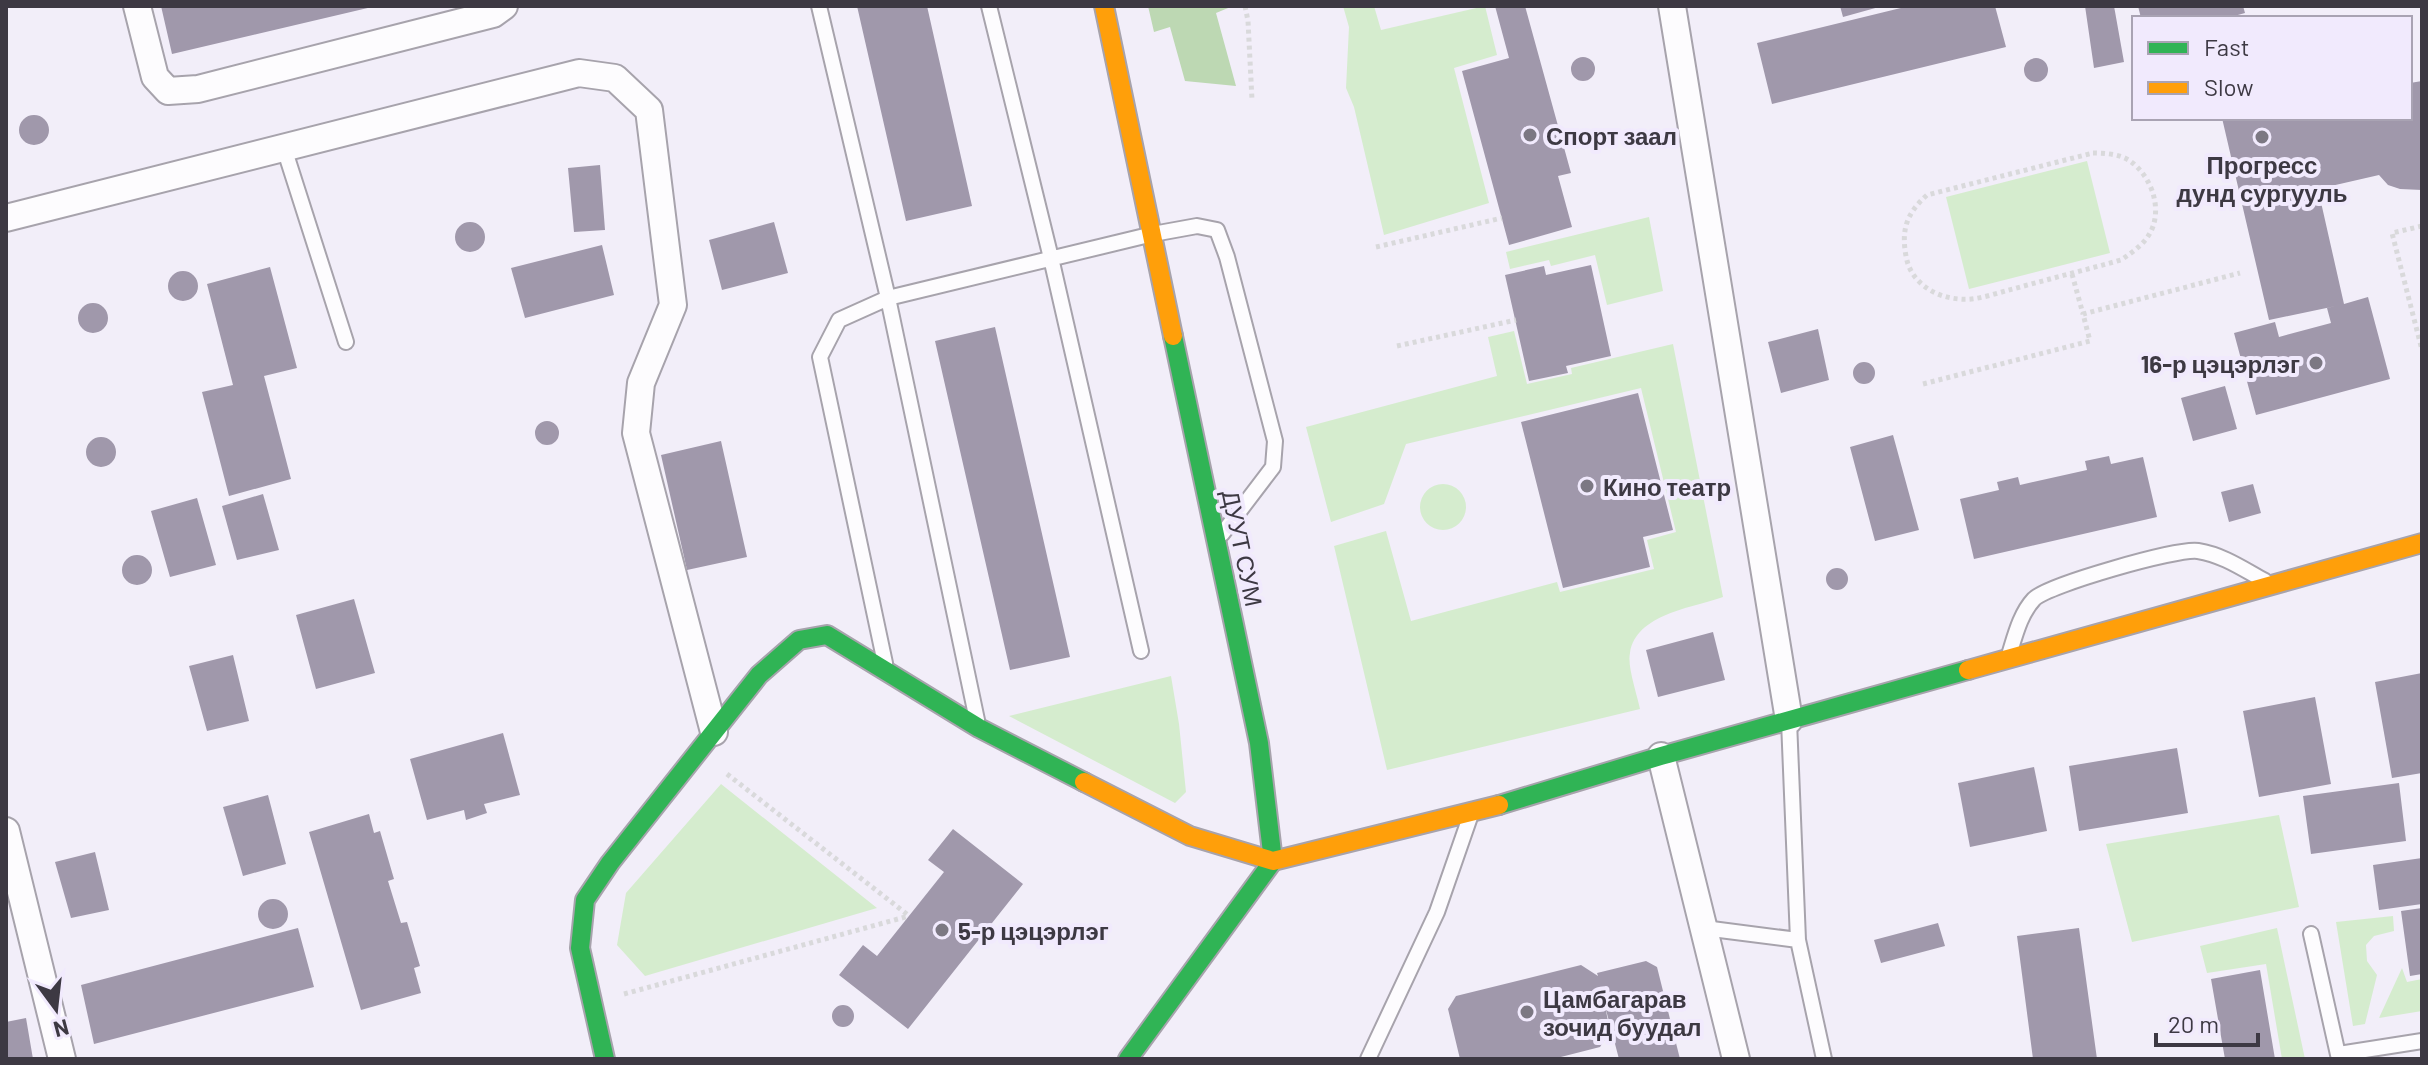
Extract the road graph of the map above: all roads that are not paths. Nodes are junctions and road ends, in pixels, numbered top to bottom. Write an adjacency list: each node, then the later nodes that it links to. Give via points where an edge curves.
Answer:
1 (137, 6): 2 (street, via 155,77 168,91 198,89 464,22)
2 (504, 6)
3 (819, 6): 11 (lane)
4 (989, 6): 10 (lane)
5 (1104, 6): 9 (street, ДУУТ СУМ)
6 (1672, 6): 19 (street)
7 (284, 148): 8 (street); 12 (lane); 21 (street, via 579,73 615,78 649,110 673,305 641,383 636,433)
8 (6, 218)
9 (1153, 234): 10 (lane); 13 (street, ДУУТ СУМ); 13 (lane, via 1197,226 1217,230 1275,441 1273,467)
10 (1051, 258): 11 (lane); 16 (lane)
11 (888, 298): 18 (lane, via 839,320 820,357); 20 (lane)
12 (346, 342)
13 (1217, 541): 25 (street, ДУУТ СУМ, via 1259,743)
14 (2422, 543): 15 (street)
15 (2272, 585): 17 (street); 17 (lane, via 2221,557 2194,550 2129,562 2036,597 2020,621)
16 (1141, 651)
17 (2008, 659): 19 (street)
18 (887, 670): 20 (street); 21 (street, via 827,635 799,640 759,675)
19 (1789, 720): 22 (street); 28 (lane)
20 (979, 728): 25 (street, via 1190,836)
21 (706, 741): 32 (street, via 585,900 580,948)
22 (1661, 756): 23 (street); 26 (street)
23 (1472, 813): 25 (street); 34 (lane, via 1437,912)
24 (6, 831): 31 (street)
25 (1273, 861): 33 (street)
26 (1704, 928): 28 (lane); 35 (street)
27 (2311, 934): 30 (lane)
28 (1798, 940): 36 (lane)
29 (2422, 1041): 30 (lane)
30 (2339, 1056)
31 (62, 1059)
32 (605, 1059)
33 (1128, 1059)
34 (1368, 1059)
35 (1736, 1059)
36 (1824, 1059)

